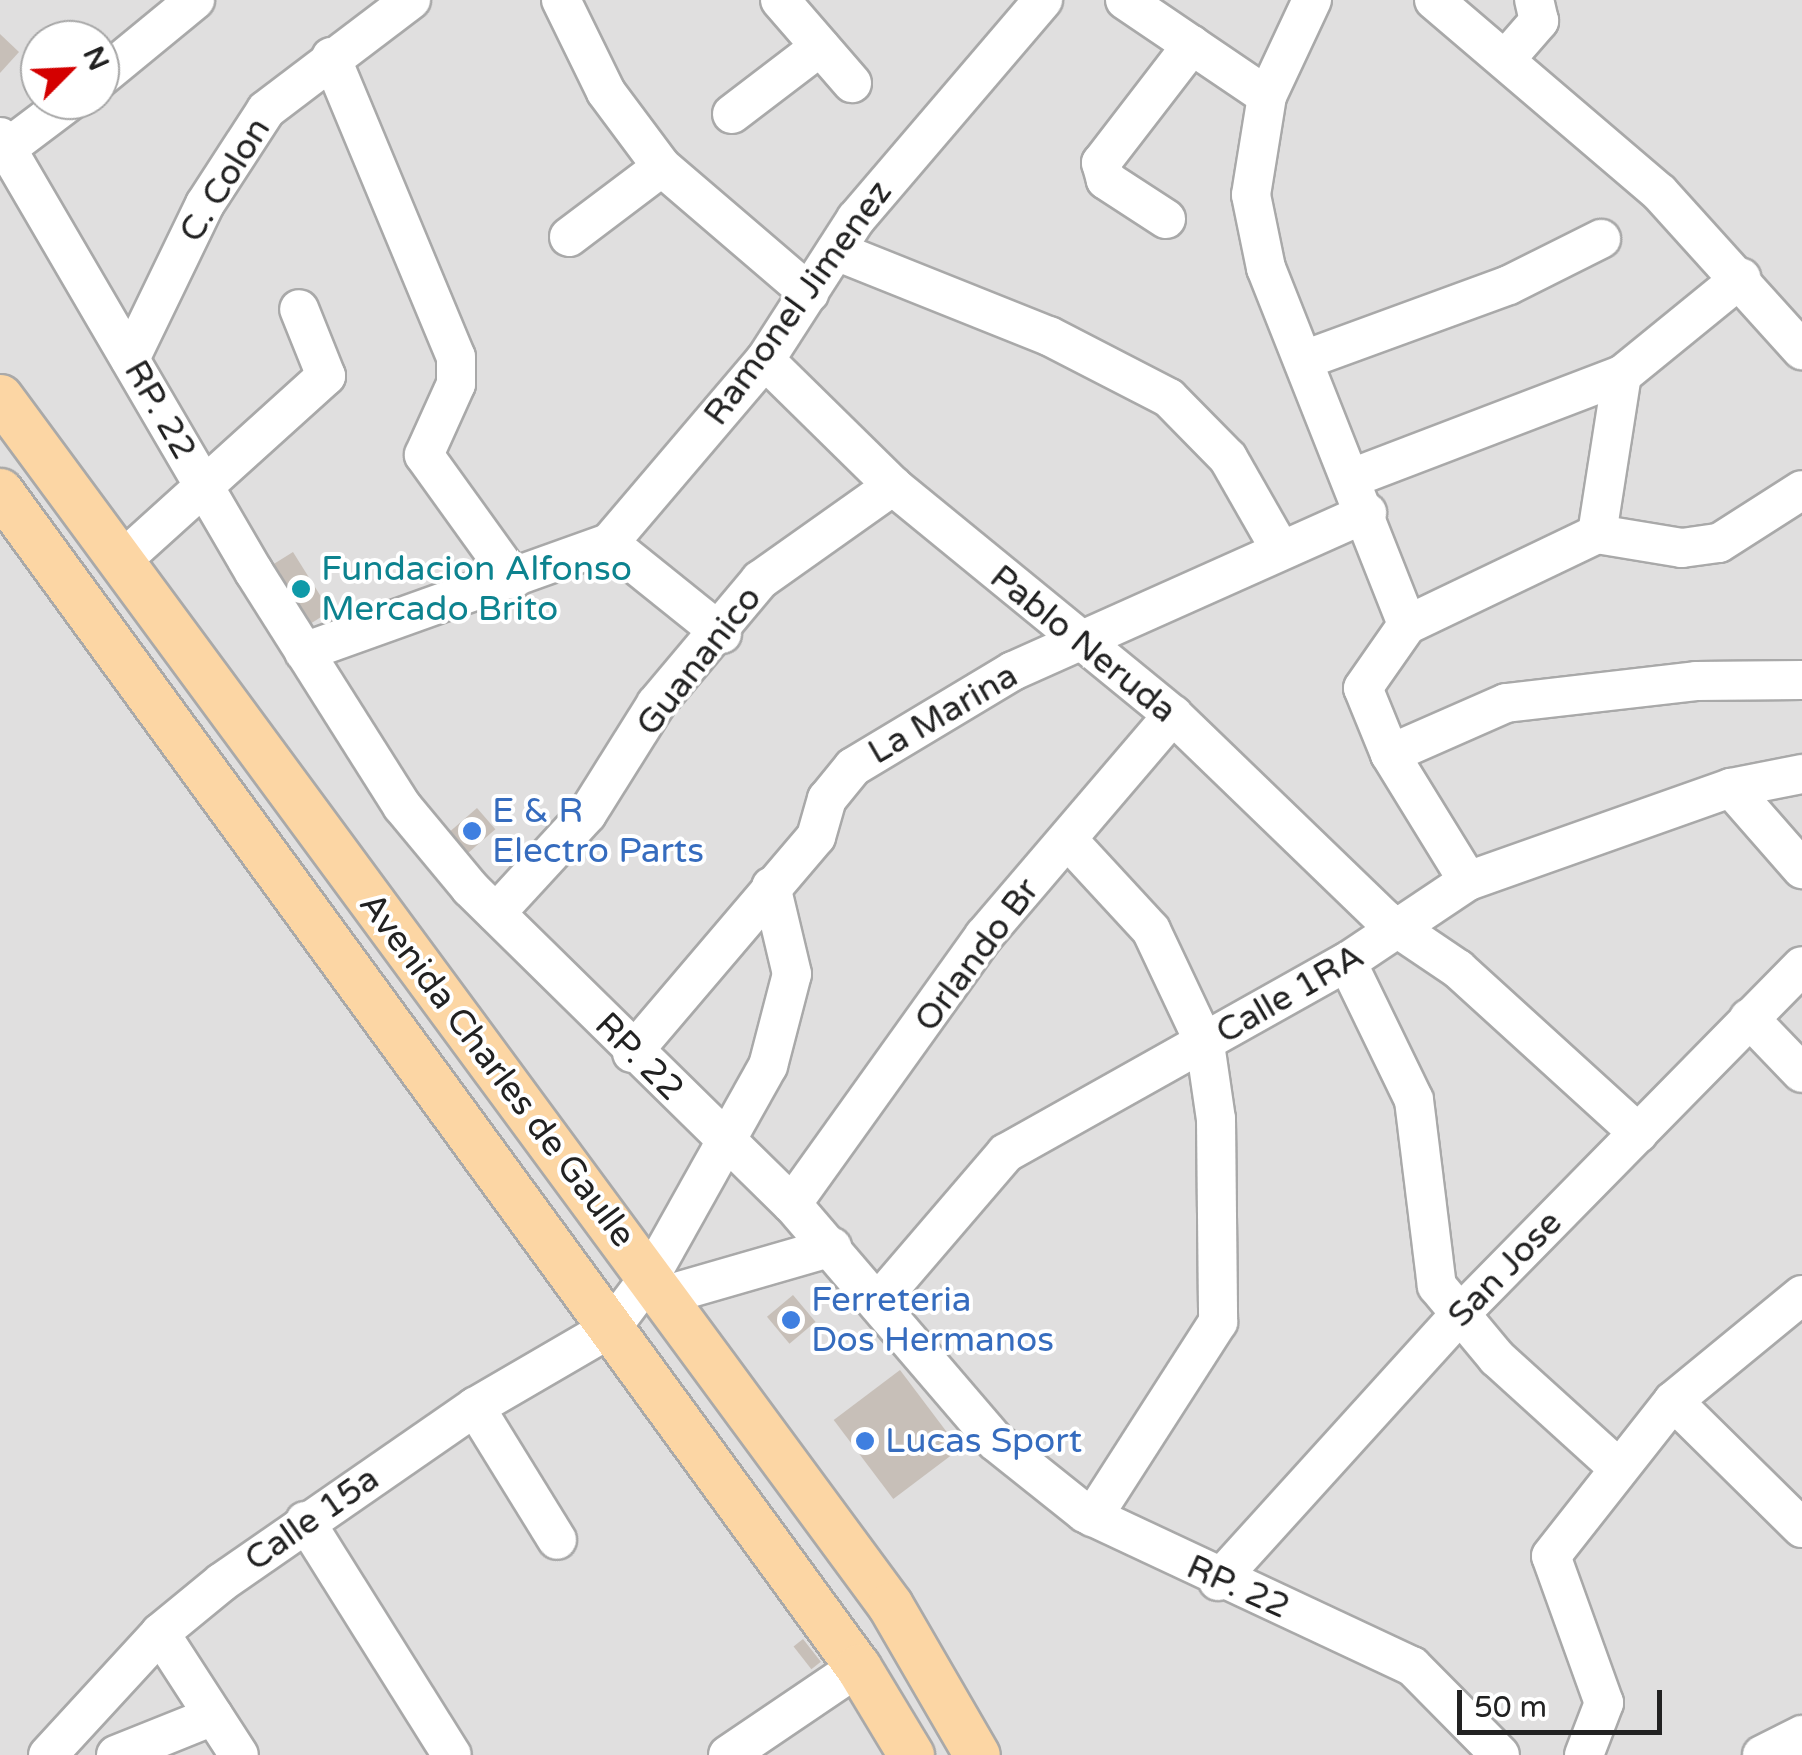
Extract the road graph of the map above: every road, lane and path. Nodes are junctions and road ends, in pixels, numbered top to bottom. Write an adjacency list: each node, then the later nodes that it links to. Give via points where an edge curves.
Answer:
1 (196, 0): 14 (street)
2 (411, 0): 12 (street, C. Colon)
3 (561, 0): 20 (street, via 606,92)
4 (780, 0): 11 (street)
5 (1043, 0): 24 (street, Ramonel Jimenez)
6 (1126, 0): 10 (street)
7 (1312, 0): 16 (street)
8 (1434, 0): 13 (street)
9 (1534, 0): 13 (street, via 1539,21)
10 (1192, 45): 16 (street); 21 (street, via 1101,163 1106,180)
11 (820, 47): 15 (street); 17 (street)
12 (331, 57): 29 (street, C. Colon, via 258,120); 43 (street, via 456,358 456,384 424,455)
13 (1505, 60): 25 (street, via 1660,193)
14 (120, 62)
15 (852, 82)
16 (1267, 96): 31 (street, via 1251,196 1266,268)
17 (732, 114)
18 (39, 120): 19 (street)
19 (5, 142): 29 (street, RP. 22)
20 (662, 168): 22 (street); 26 (street)
21 (1166, 220)
22 (569, 238)
23 (1601, 239): 31 (street, via 1509,284)
24 (836, 251): 26 (street, Ramonel Jimenez); 41 (street, via 1150,386 1215,441)
25 (1741, 278): 28 (street); 32 (street, La Marina)
26 (809, 293): 30 (street, Ramonel Jimenez)
27 (300, 309): 35 (street, via 328,373)
28 (1802, 350)
29 (130, 358): 35 (street, RP. 22)
30 (765, 360): 34 (street, Pablo Neruda); 40 (street, Ramonel Jimenez)
31 (1304, 360): 38 (street)
32 (1622, 375): 38 (street, La Marina); 39 (street)
33 (0, 396): 42 (main road, Avenida Charles de Gaulle)
34 (893, 486): 45 (street, Guananico, via 774,564); 46 (street, Pablo Neruda)
35 (206, 489): 42 (street); 47 (street, RP. 22)
36 (1802, 490): 39 (street, via 1719,544 1682,548)
37 (0, 491): 73 (main road, Avenida Charles de Gaulle)
38 (1359, 496): 41 (street, La Marina); 44 (street)
39 (1596, 534): 44 (street)
40 (609, 543): 43 (street, Ramonel Jimenez); 45 (street)
41 (1280, 549): 46 (street, La Marina)
42 (119, 564): 69 (main road, Avenida Charles de Gaulle)
43 (513, 579): 47 (street, Ramonel Jimenez)
44 (1408, 624): 50 (street, via 1363,688)
45 (722, 634): 57 (street, Guananico, via 656,704 587,814)
46 (1078, 640): 49 (street, Pablo Neruda); 56 (street, La Marina, via 852,767 827,799 816,836)
47 (304, 652): 57 (street, RP. 22, via 413,821)
48 (1802, 680): 50 (street, via 1696,681 1506,703)
49 (1173, 714): 53 (street, Orlando Br); 58 (street, Pablo Neruda)
50 (1390, 754): 55 (street)
51 (1802, 774): 52 (street, Calle 1RA)
52 (1741, 799): 54 (street); 55 (street, Calle 1RA)
53 (1068, 840): 62 (street, via 1150,930); 67 (street, Orlando Br, via 984,936)
54 (1802, 869)
55 (1468, 881): 58 (street, Calle 1RA)
56 (771, 886): 63 (street, La Marina); 66 (street, via 790,942 790,988 768,1066)
57 (496, 913): 63 (street, RP. 22)
58 (1401, 927): 59 (street, Calle 1RA); 65 (street, Pablo Neruda)
59 (1347, 962): 62 (street, Calle 1RA); 72 (street, via 1409,1082 1428,1256)
60 (1802, 966): 61 (street, San Jose)
61 (1749, 1018): 64 (street); 65 (street, San Jose)
62 (1206, 1044): 71 (street, Calle 1RA, via 1006,1153); 77 (street, via 1218,1322)
63 (632, 1052): 66 (street, RP. 22)
64 (1802, 1073)
65 (1638, 1133): 72 (street, San Jose)
66 (728, 1144): 67 (street, RP. 22); 69 (street)
67 (792, 1204): 68 (street, RP. 22)
68 (832, 1247): 69 (street); 71 (street, RP. 22)
69 (658, 1285): 73 (street); 92 (main road, Avenida Charles de Gaulle, via 890,1605)
70 (1802, 1295): 74 (street)
71 (880, 1301): 77 (street, RP. 22, via 996,1442)
72 (1459, 1316): 76 (street); 81 (street, San Jose)
73 (611, 1328): 75 (street, Calle 15a); 83 (main road, Avenida Charles de Gaulle)
74 (1672, 1401): 76 (street); 79 (street)
75 (475, 1407): 78 (street, Calle 15a); 80 (street)
76 (1615, 1465): 94 (street, via 1551,1556 1604,1703)
77 (1093, 1517): 81 (street, RP. 22)
78 (305, 1520): 82 (street, Calle 15a); 89 (street)
79 (1802, 1528)
80 (557, 1540)
81 (1218, 1581): 93 (street, RP. 22, via 1412,1666)
82 (160, 1633): 84 (street); 86 (street, Calle 15a)
83 (858, 1667): 90 (street); 91 (main road, Avenida Charles de Gaulle)
84 (212, 1716): 87 (street); 88 (street)
85 (1802, 1735): 95 (street)
86 (50, 1755)
87 (116, 1755)
88 (239, 1755)
89 (452, 1755)
90 (728, 1755)
91 (911, 1755)
92 (977, 1755)
93 (1500, 1755)
94 (1584, 1755)
95 (1762, 1755)

